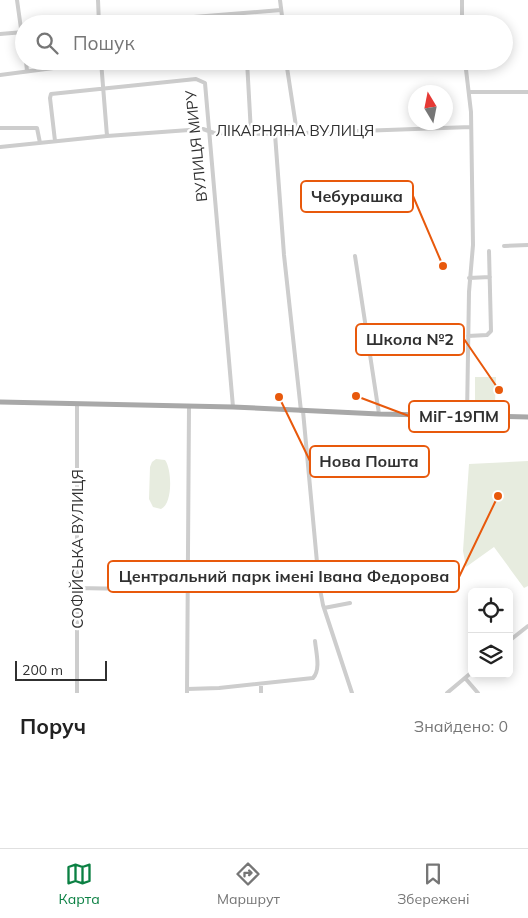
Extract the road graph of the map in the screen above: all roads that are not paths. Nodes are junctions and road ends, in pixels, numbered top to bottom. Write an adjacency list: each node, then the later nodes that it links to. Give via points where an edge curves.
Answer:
1 (17, 0): 6 (street)
2 (98, 0): 7 (street)
3 (280, 0): 5 (street)
4 (463, 0): 10 (street)
5 (281, 10): 8 (street); 9 (street)
6 (19, 15)
7 (99, 15)
8 (218, 15)
9 (282, 15)
10 (462, 15)
11 (15, 33): 12 (street)
12 (0, 34)
13 (35, 70): 18 (street)
14 (102, 70): 20 (street)
15 (247, 70): 27 (street)
16 (287, 70): 26 (street)
17 (466, 70): 21 (street)
18 (27, 71): 19 (street)
19 (0, 74)
20 (104, 88): 25 (street, ВУЛИЦЯ МИРУ, via 196,79 205,83); 29 (street); 30 (street, ВУЛИЦЯ МИРУ, via 51,94)
21 (469, 92): 22 (street); 23 (street)
22 (528, 92)
23 (471, 127): 26 (street, ЛІКАРНЯНА ВУЛИЦЯ); 37 (street, via 473,245)
24 (0, 128): 31 (street, via 37,128)
25 (208, 131): 27 (street, ЛІКАРНЯНА ВУЛИЦЯ); 29 (street, ЛІКАРНЯНА ВУЛИЦЯ); 43 (street, ВУЛИЦЯ МИРУ)
26 (297, 133): 28 (street, ЛІКАРНЯНА ВУЛИЦЯ)
27 (251, 134): 28 (street, ЛІКАРНЯНА ВУЛИЦЯ)
28 (274, 134): 44 (street)
29 (106, 136): 30 (street, ЛІКАРНЯНА ВУЛИЦЯ)
30 (55, 141): 31 (street, ЛІКАРНЯНА ВУЛИЦЯ)
31 (40, 143): 32 (street, ЛІКАРНЯНА ВУЛИЦЯ)
32 (0, 147)
33 (528, 245): 34 (street)
34 (504, 246)
35 (489, 251): 38 (street)
36 (355, 256): 45 (street)
37 (469, 278): 38 (street); 39 (street)
38 (490, 278): 39 (street, via 491,331 487,335)
39 (468, 336): 46 (street)
40 (0, 402): 41 (main road)
41 (77, 405): 42 (main road); 48 (street, СОФІЙСЬКА ВУЛИЦЯ)
42 (189, 407): 43 (main road); 49 (street)
43 (233, 408): 44 (main road)
44 (302, 411): 45 (main road); 51 (street, via 315,554)
45 (379, 414): 46 (main road)
46 (467, 415): 47 (main road)
47 (528, 417)
48 (77, 588): 49 (street); 60 (street, СОФІЙСЬКА ВУЛИЦЯ)
49 (187, 590): 59 (street)
50 (350, 603): 51 (street)
51 (324, 608): 63 (street)
52 (528, 626): 53 (street)
53 (513, 638)
54 (315, 642): 57 (street, via 315,677)
55 (468, 675): 56 (street)
56 (465, 678): 64 (street); 65 (street)
57 (261, 684): 58 (street); 62 (street)
58 (227, 687): 59 (street); 61 (street)
59 (187, 691)
60 (77, 693)
61 (227, 693)
62 (261, 693)
63 (352, 693)
64 (447, 693)
65 (478, 693)

